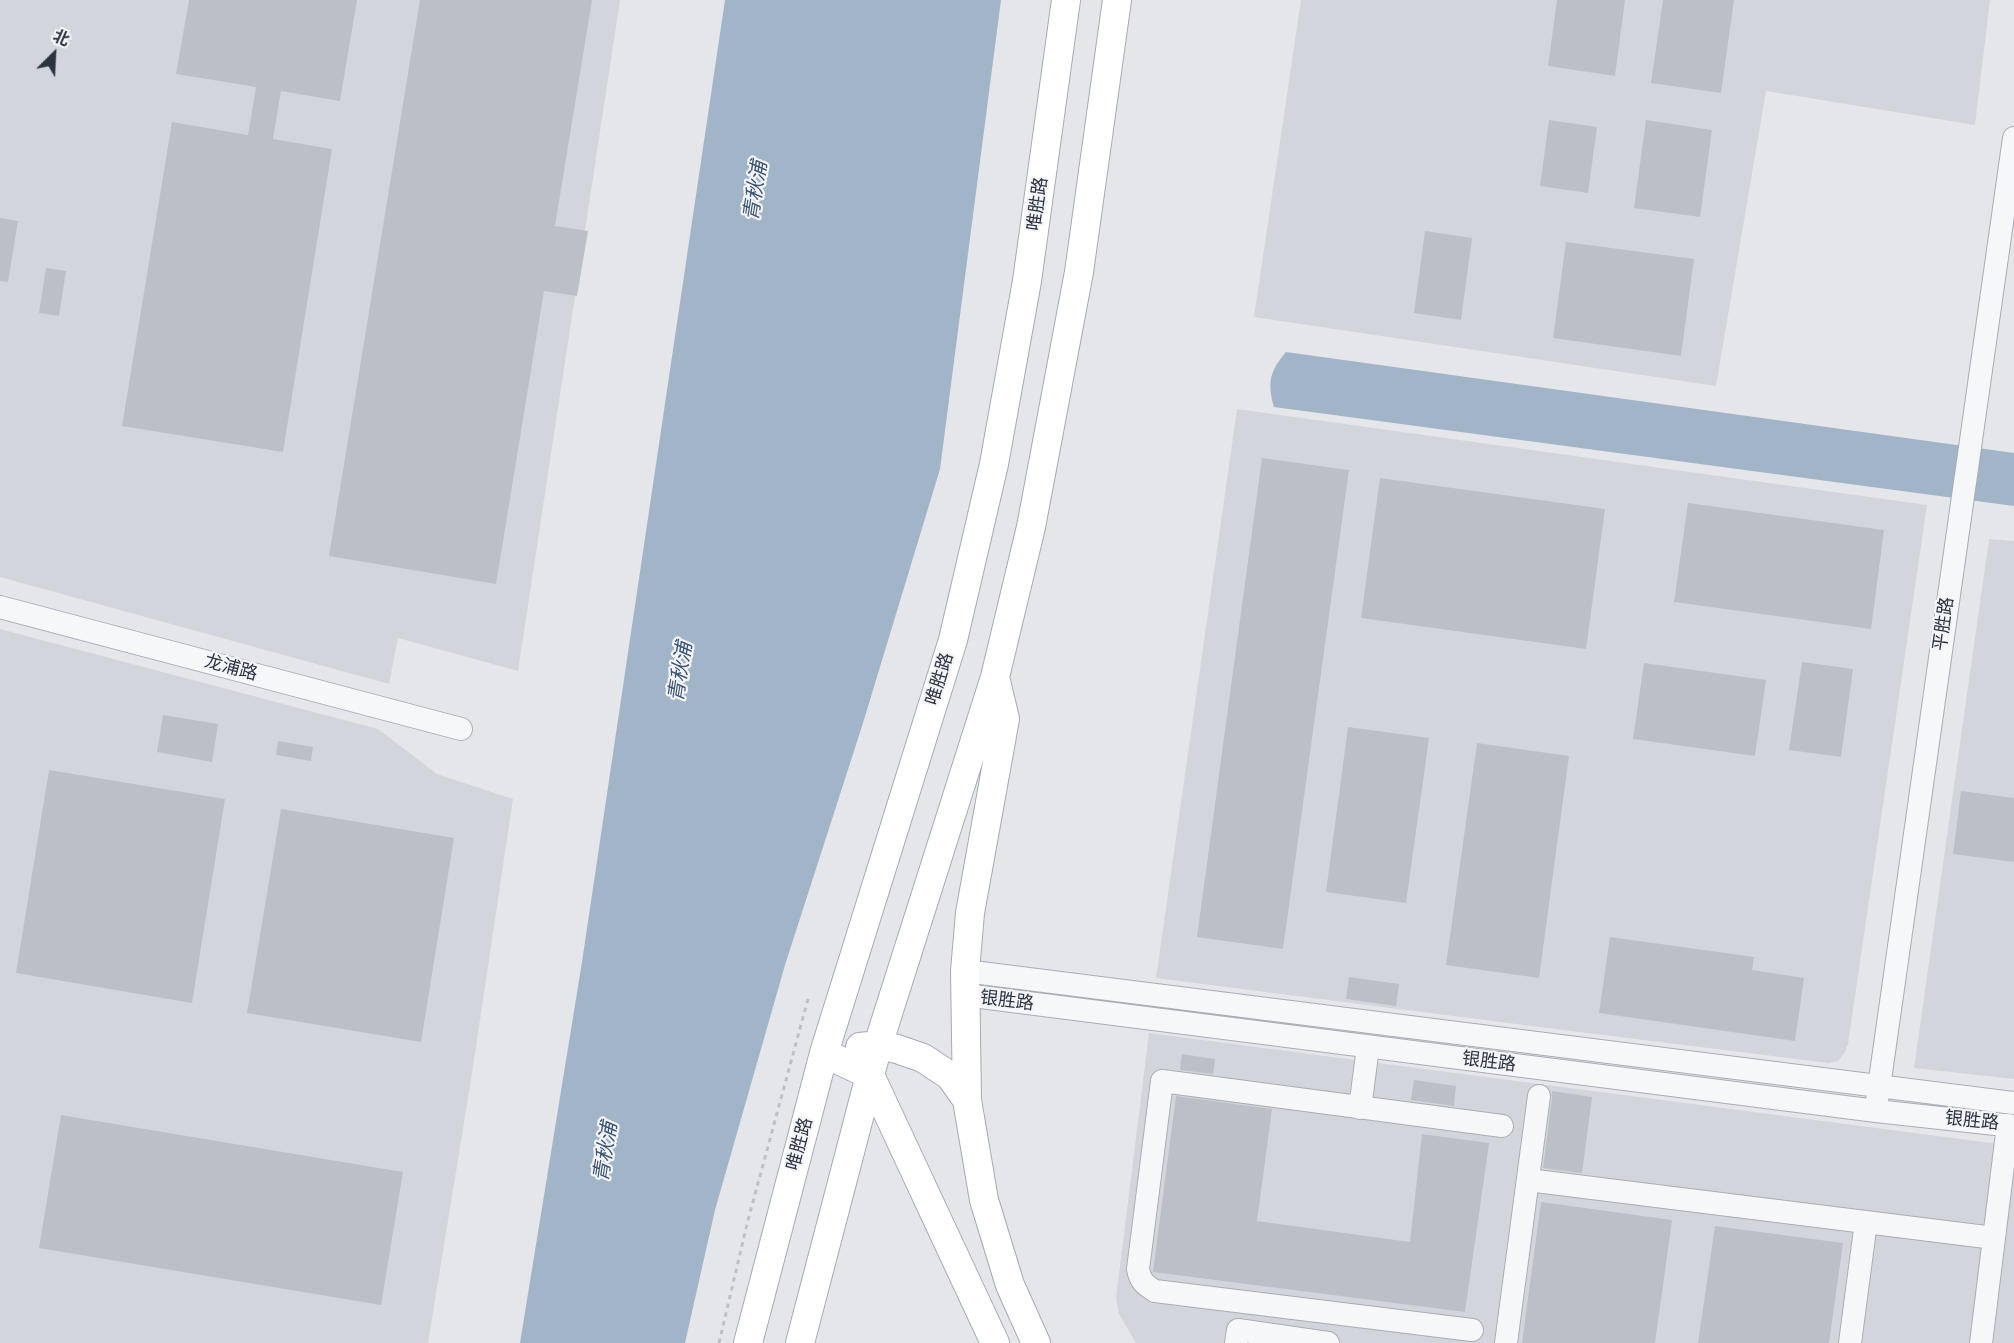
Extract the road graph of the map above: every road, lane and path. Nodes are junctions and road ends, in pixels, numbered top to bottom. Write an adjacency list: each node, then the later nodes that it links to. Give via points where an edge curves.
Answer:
1 (1066, 0): 11 (main road, 唯胜路, via 1027,281 994,464 952,640)
2 (1117, 0): 5 (main road, via 1079,272 1031,527)
3 (2014, 138): 13 (street, 平胜路)
4 (0, 607): 6 (street, 龙浦路)
5 (995, 677): 7 (main road, via 1005,719 970,913); 9 (main road)
6 (461, 729)
7 (965, 983): 10 (street, 银胜路); 13 (street, 银胜路); 15 (main road)
8 (808, 999): 25 (path)
9 (878, 1045): 11 (main road); 12 (main road); 15 (main road, via 923,1058 950,1076)
10 (1368, 1047): 16 (street); 17 (street, 银胜路)
11 (824, 1053): 12 (main road); 26 (main road, 唯胜路)
12 (870, 1075): 27 (main road); 28 (main road)
13 (1880, 1087): 17 (street, 平胜路); 18 (street, 银胜路)
14 (1539, 1096): 20 (street)
15 (967, 1100): 29 (main road, via 984,1200 1010,1285)
16 (1360, 1108): 19 (street); 24 (street, via 1162,1081 1139,1277 1155,1291)
17 (1876, 1111): 18 (street, 银胜路)
18 (2012, 1118): 21 (street)
19 (1502, 1126)
20 (1528, 1180): 22 (street); 32 (street)
21 (2006, 1212): 23 (street)
22 (1866, 1222): 23 (street); 33 (street)
23 (1994, 1238): 34 (street)
24 (1472, 1330)
25 (719, 1343)
26 (748, 1343)
27 (800, 1343)
28 (994, 1343)
29 (1036, 1343)
30 (1236, 1343): 31 (street, via 1238,1330)
31 (1328, 1343)
32 (1506, 1343)
33 (1850, 1343)
34 (1981, 1343)

